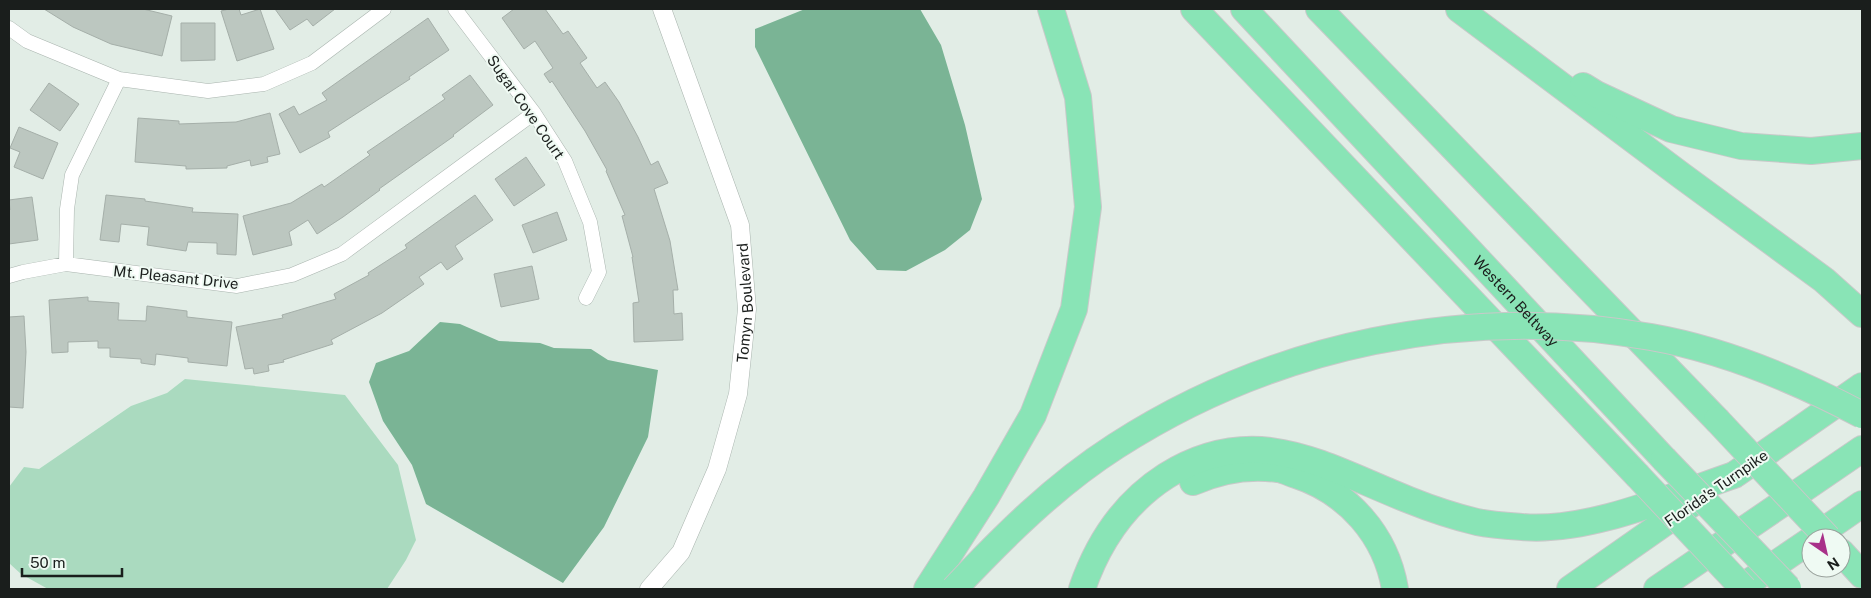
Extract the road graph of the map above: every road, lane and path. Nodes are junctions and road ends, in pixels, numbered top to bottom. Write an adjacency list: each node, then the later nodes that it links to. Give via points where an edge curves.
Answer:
1 (384, 9): 10 (street, via 312,63 264,84 208,91)
2 (455, 9): 11 (street, Sugar Cove Court)
3 (662, 9): 30 (street, Tomyn Boulevard, via 740,225 747,309 738,394 717,469 682,552)
4 (1051, 9): 29 (highway, via 1078,98 1088,207 1074,309 1033,416)
5 (1194, 9): 37 (highway, bridge)
6 (1244, 9): 38 (highway, Western Beltway, bridge)
7 (1319, 9): 22 (highway, bridge)
8 (1460, 9): 12 (highway, via 1596,94 1671,129 1741,146 1811,151); 16 (highway, via 1824,280)
9 (9, 28): 10 (street, via 27,41)
10 (119, 80): 13 (street, via 72,175 67,209)
11 (534, 113): 13 (street, Mt. Pleasant Drive, via 342,254 292,275 237,286); 15 (street, Sugar Cove Court, via 565,161 590,222 599,272)
12 (1862, 146)
13 (66, 264): 14 (street, Mt. Pleasant Drive)
14 (9, 276)
15 (586, 298)
16 (1862, 314)
17 (1862, 386): 20 (highway, Florida's Turnpike)
18 (1862, 415): 29 (highway, bridge, via 1826,395 1765,370 1706,350 1652,337 1572,326 1479,326 1398,336 1318,353 1242,380 1176,410 1114,447 1048,496 992,549)
19 (1862, 449): 35 (highway)
20 (1734, 475): 31 (highway, via 1614,515 1572,525 1525,527 1478,522 1411,501 1320,462 1286,453 1262,449 1230,451 1178,469 1129,505 1107,533); 34 (highway, Florida's Turnpike)
21 (1862, 504): 23 (highway)
22 (1819, 528)
23 (1828, 528)
24 (1801, 547): 36 (highway)
25 (1851, 561): 27 (highway)
26 (1851, 562): 28 (highway)
27 (1862, 570)
28 (1862, 574)
29 (938, 586)
30 (649, 589)
31 (1082, 589)
32 (1101, 589): 33 (highway, via 1120,546 1141,518 1162,500 1215,472 1244,468 1279,469 1311,480 1338,495 1359,514 1381,545)
33 (1395, 589)
34 (1570, 589)
35 (1657, 589)
36 (1739, 589)
37 (1744, 589)
38 (1789, 589)

